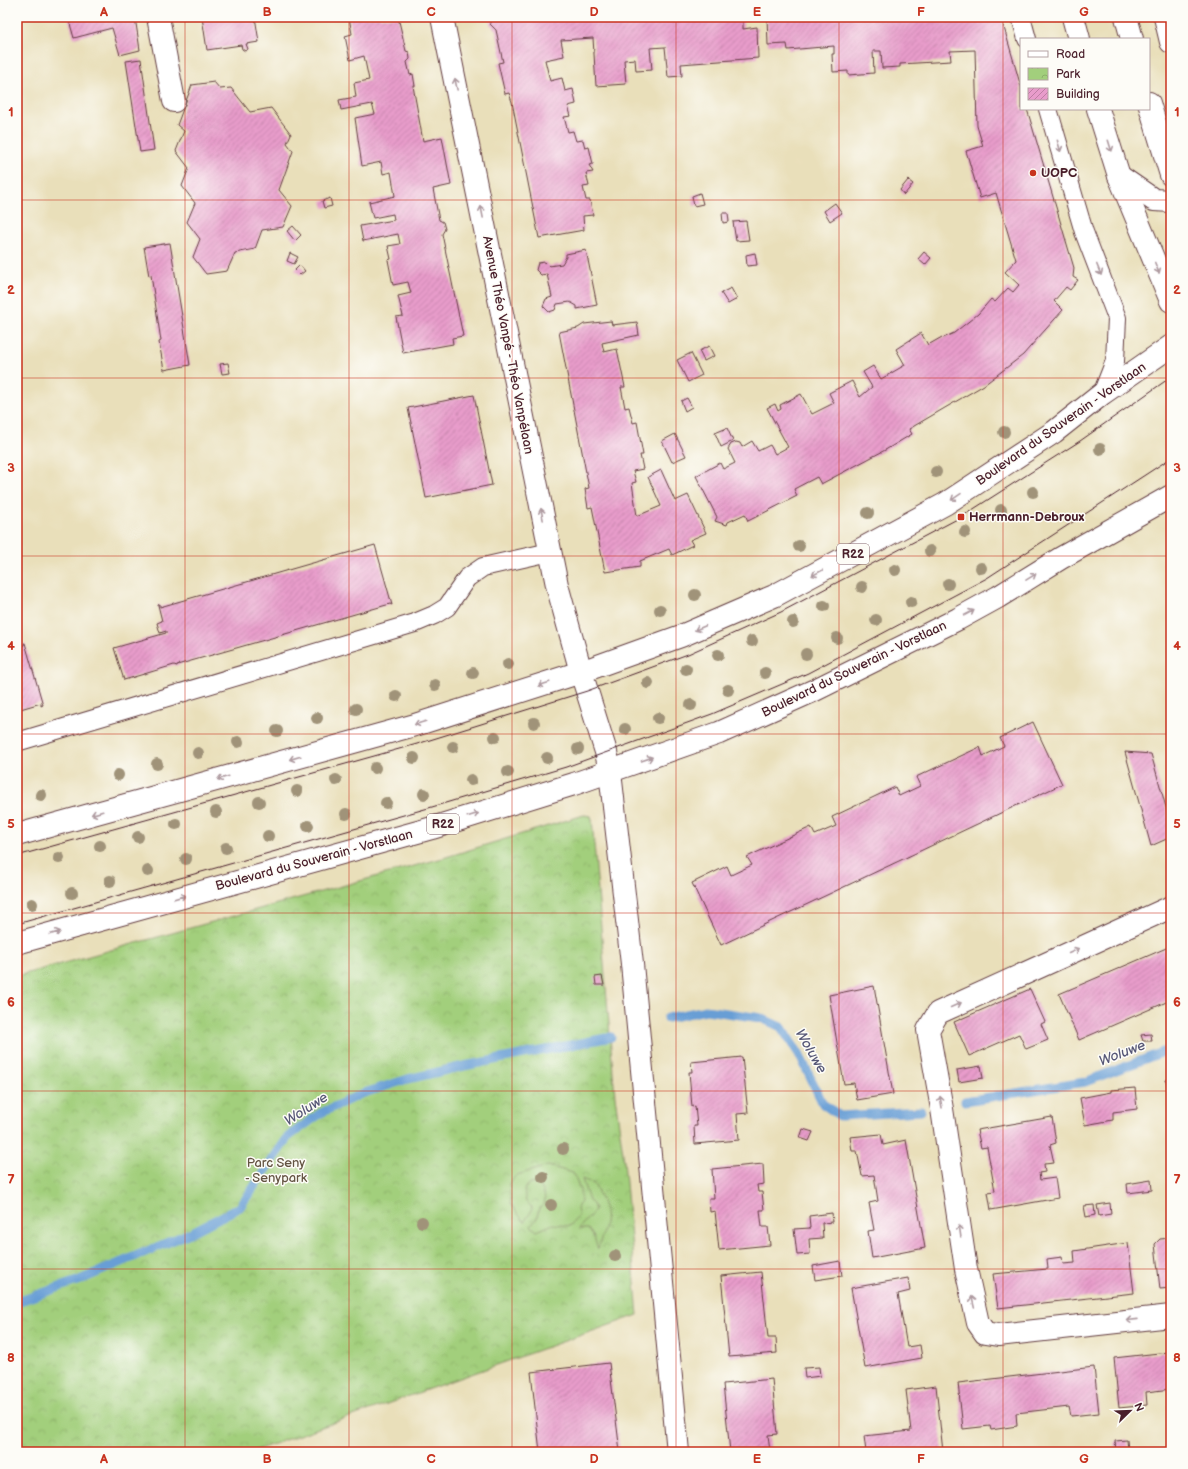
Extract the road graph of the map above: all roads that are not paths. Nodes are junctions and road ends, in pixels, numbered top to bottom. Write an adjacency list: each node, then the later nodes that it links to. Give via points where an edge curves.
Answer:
1 (158, 17): 11 (main road)
2 (442, 17): 22 (main road, Avenue Théo Vanpé - Théo Vanpélaan, one-way to 2)
3 (1021, 17): 7 (lane)
4 (1073, 17): 8 (main road)
5 (1126, 17): 9 (main road)
6 (1165, 17): 10 (main road)
7 (1027, 38)
8 (1079, 38)
9 (1132, 38)
10 (1171, 42)
11 (174, 101)
12 (1150, 106): 15 (main road)
13 (1048, 110): 20 (lane, one-way to 20, via 1084,232 1117,318 1115,361)
14 (1098, 110): 16 (main road, one-way to 16)
15 (1171, 175)
16 (1119, 176): 17 (main road, via 1154,200); 18 (main road, one-way to 18)
17 (1171, 201)
18 (1171, 301)
19 (1171, 346): 20 (main road, Boulevard du Souverain - Vorstlaan / R22)
20 (1102, 394): 23 (main road, Boulevard du Souverain - Vorstlaan / R22, one-way to 23, via 1054,432 945,504 774,596 681,636)
21 (1168, 501): 25 (main road, Boulevard du Souverain - Vorstlaan / R22, one-way to 21, via 719,733 815,690 998,597 1061,558)
22 (550, 552): 23 (main road, Avenue Théo Vanpé - Théo Vanpélaan); 24 (lane, via 483,567 467,578 447,607 415,623)
23 (581, 672): 25 (main road); 26 (main road, Boulevard du Souverain - Vorstlaan / R22, one-way to 26, via 415,725)
24 (17, 742)
25 (610, 772): 28 (main road, Boulevard du Souverain - Vorstlaan / R22, one-way to 25, via 432,828); 30 (main road, via 632,964)
26 (17, 835)
27 (1171, 908): 29 (main road, one-way to 27, via 998,1335 985,1333 978,1323 966,1269 928,1030 938,1013)
28 (17, 943)
29 (1171, 1316)
30 (678, 1452)

